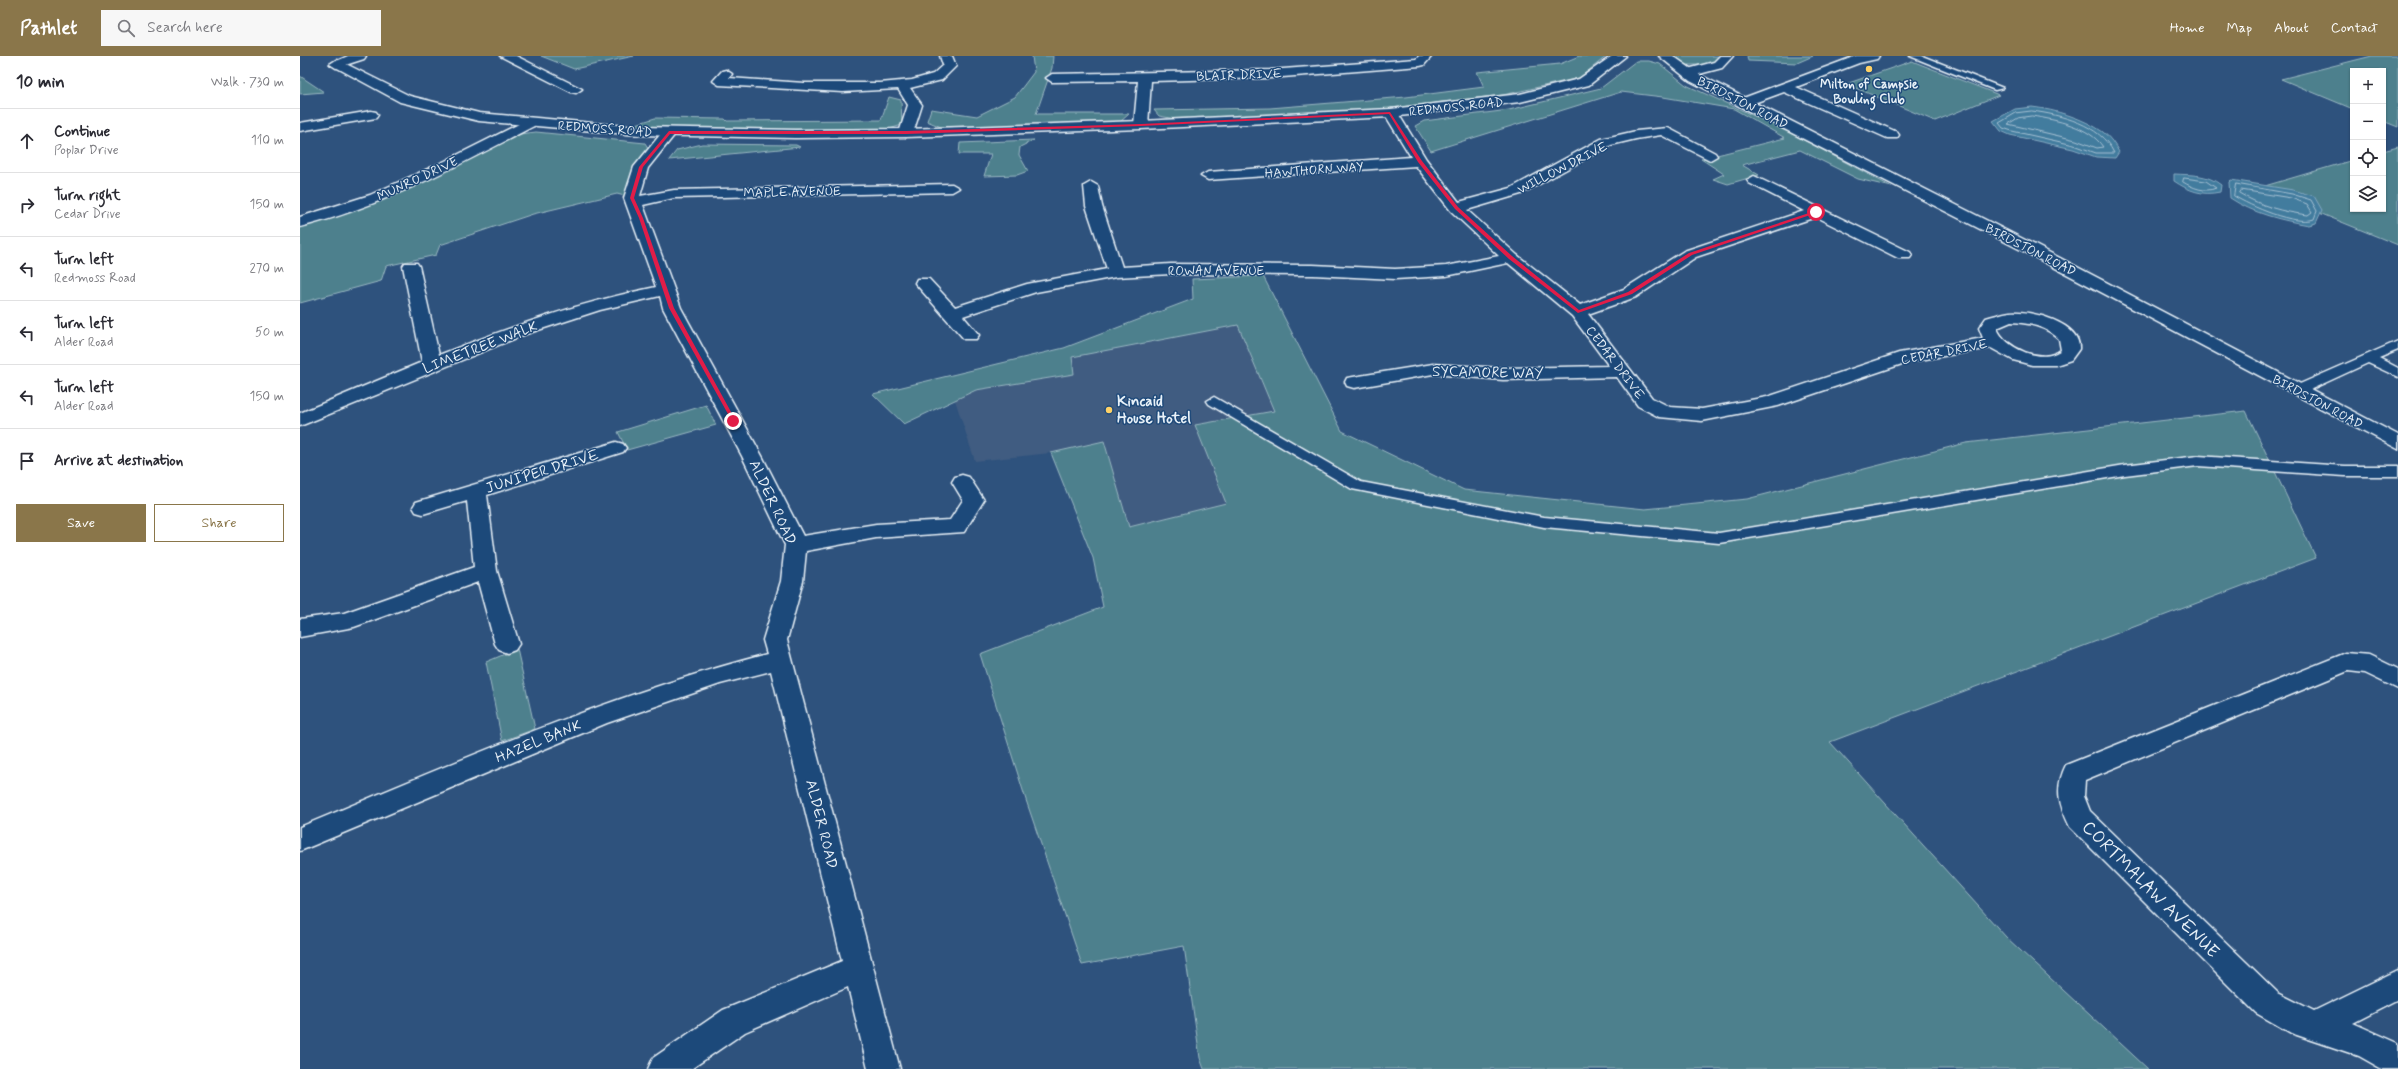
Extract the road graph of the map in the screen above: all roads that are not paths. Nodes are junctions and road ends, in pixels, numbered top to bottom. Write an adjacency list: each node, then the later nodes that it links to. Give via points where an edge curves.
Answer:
1 (360, 56): 21 (street, REDMOSS ROAD, via 336,64 405,99 479,117)
2 (506, 56): 17 (street)
3 (946, 56): 14 (street, via 950,66 948,72 926,81)
4 (1426, 56): 12 (street, BLAIR DRIVE, via 1420,62 1269,68)
5 (1620, 56): 19 (street, REDMOSS ROAD, via 1584,82 1520,98)
6 (1665, 56): 10 (street, BIRDSTON ROAD)
7 (1727, 56): 10 (street, via 1718,65)
8 (1873, 56): 15 (street, via 1855,60)
9 (1914, 56): 16 (lane)
10 (1688, 73): 18 (street, BIRDSTON ROAD)
11 (726, 74): 14 (street, via 718,81 833,89)
12 (1145, 77): 13 (street, BLAIR DRIVE); 22 (street)
13 (1052, 78)
14 (901, 84): 25 (street, via 915,105)
15 (1784, 87): 18 (street); 26 (street)
16 (1998, 88)
17 (576, 89)
18 (1743, 103): 53 (street, BIRDSTON ROAD, via 2029,248)
19 (1390, 113): 22 (street, REDMOSS ROAD); 28 (street, CEDAR DRIVE)
20 (371, 115): 23 (street)
21 (529, 123): 24 (street, REDMOSS ROAD); 36 (street, MUNRO DRIVE, via 450,164 375,198)
22 (1141, 125): 25 (street, REDMOSS ROAD)
23 (300, 126)
24 (669, 133): 25 (street, REDMOSS ROAD); 33 (street, ALDER ROAD, via 641,167 632,198)
25 (906, 133)
26 (1892, 135)
27 (1710, 156): 34 (street, WILLOW DRIVE, via 1663,131 1636,135 1606,142 1516,191)
28 (1420, 161): 29 (street, HAWTHORN WAY); 34 (street, CEDAR DRIVE)
29 (1208, 176)
30 (1754, 180): 35 (street)
31 (1091, 186): 40 (street, via 1094,206)
32 (952, 188): 33 (street, MAPLE AVENUE, via 674,194)
33 (634, 202): 42 (street, ALDER ROAD)
34 (1456, 208): 38 (street, CEDAR DRIVE)
35 (1816, 212): 37 (street); 43 (street, via 1690,254 1630,293)
36 (300, 222)
37 (1904, 255)
38 (1511, 258): 40 (street, ROWAN AVENUE, via 1446,271 1395,274 1313,270 1171,269); 43 (street, CEDAR DRIVE)
39 (411, 266): 49 (street)
40 (1116, 272): 44 (street, ROWAN AVENUE, via 1034,288)
41 (923, 283): 44 (street)
42 (666, 290): 49 (street, LIMETREE WALK, via 596,305 557,317); 62 (street, ALDER ROAD, via 672,308 752,456)
43 (1578, 312): 50 (street, CEDAR DRIVE)
44 (952, 314): 45 (street)
45 (970, 335)
46 (1993, 342): 50 (street, CEDAR DRIVE, via 1905,357 1771,402 1702,415 1666,413 1645,402)
47 (2398, 346): 48 (lane)
48 (2368, 358): 51 (lane); 53 (lane)
49 (432, 365): 55 (street, LIMETREE WALK)
50 (1622, 371): 52 (street, SYCAMORE WAY, via 1503,374 1433,369)
51 (2398, 373)
52 (1354, 382)
53 (2298, 390): 56 (street, BIRDSTON ROAD)
54 (1214, 401): 58 (lane, via 1357,486 1544,522 1720,538 2125,470 2198,461 2345,471)
55 (300, 420)
56 (2398, 443)
57 (616, 448): 60 (street, JUNIPER DRIVE)
58 (2398, 471)
59 (962, 482): 62 (street, via 974,500 956,527 876,531)
60 (476, 491): 61 (street); 63 (street, JUNIPER DRIVE)
61 (423, 507)
62 (796, 545): 66 (street, ALDER ROAD, via 792,581 776,640)
63 (486, 571): 64 (street, via 346,622); 65 (street, JUNIPER DRIVE)
64 (300, 628)
65 (507, 644)
66 (781, 659): 68 (street, HAZEL BANK, via 718,674 603,714); 69 (street, ALDER ROAD)
67 (2398, 680): 71 (street, CORTMALAW AVENUE, via 2369,664 2346,662 2074,773 2070,784 2070,800 2080,819 2255,992 2267,1003)
68 (300, 839)
69 (859, 968): 73 (street, via 734,1021); 74 (street, ALDER ROAD)
70 (2398, 984): 71 (street)
71 (2317, 1026): 72 (street, CORTMALAW AVENUE, via 2381,1048)
72 (2398, 1061)
73 (664, 1069)
74 (884, 1069)

